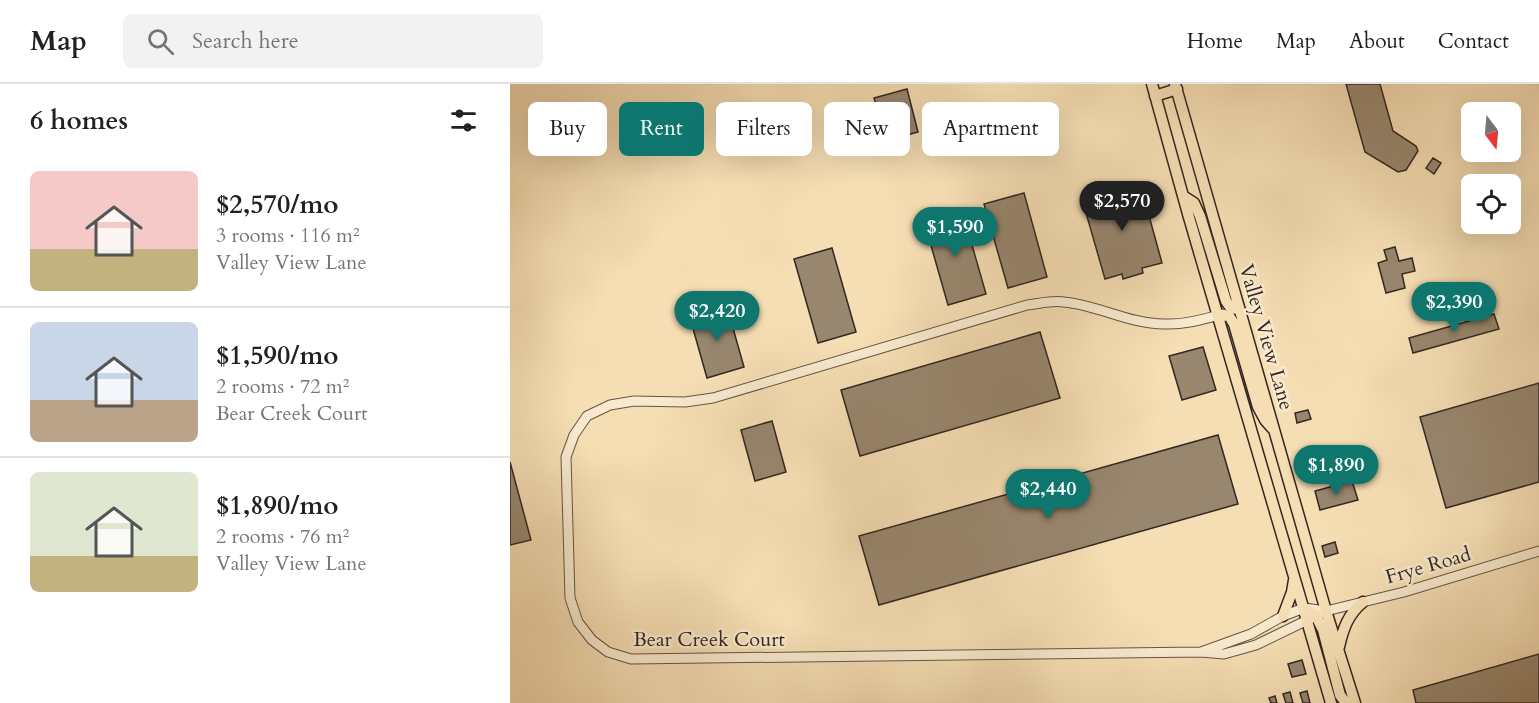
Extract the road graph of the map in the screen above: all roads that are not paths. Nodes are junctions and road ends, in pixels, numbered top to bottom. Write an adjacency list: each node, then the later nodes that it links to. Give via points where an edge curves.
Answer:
1 (1152, 84): 3 (main road, Valley View Lane)
2 (1176, 87): 3 (main road); 5 (main road, Valley View Lane)
3 (1155, 96): 4 (main road, Valley View Lane)
4 (1183, 196): 5 (main road, via 1194,203 1200,216 1226,301 1230,307); 6 (main road, Valley View Lane)
5 (1240, 309): 6 (street, Bear Creek Court); 7 (main road, Valley View Lane)
6 (1218, 315): 7 (main road, via 1229,316 1234,324 1258,407); 9 (main road, Valley View Lane); 15 (street, Bear Creek Court, via 1163,324 1131,320 1062,301 1027,305 713,398 610,405 587,416 566,457 570,598 578,622 592,640 609,652 631,659)
7 (1275, 430): 13 (main road, Valley View Lane)
8 (1539, 551): 10 (street, Frye Road)
9 (1294, 577): 11 (main road, Valley View Lane); 12 (main road)
10 (1363, 602): 13 (street, Frye Road); 14 (main road, via 1349,616)
11 (1304, 608): 12 (street, Bear Creek Court); 13 (main road, Valley View Lane); 13 (street, Bear Creek Court)
12 (1283, 616): 15 (street, Bear Creek Court, via 1251,634)
13 (1316, 616): 14 (main road, Valley View Lane); 15 (street, Bear Creek Court, via 1256,645 1224,654); 16 (main road, Valley View Lane); 17 (main road, via 1340,695)
14 (1338, 651): 18 (main road, Valley View Lane)
15 (1201, 652)
16 (1331, 703)
17 (1346, 703)
18 (1355, 703)

